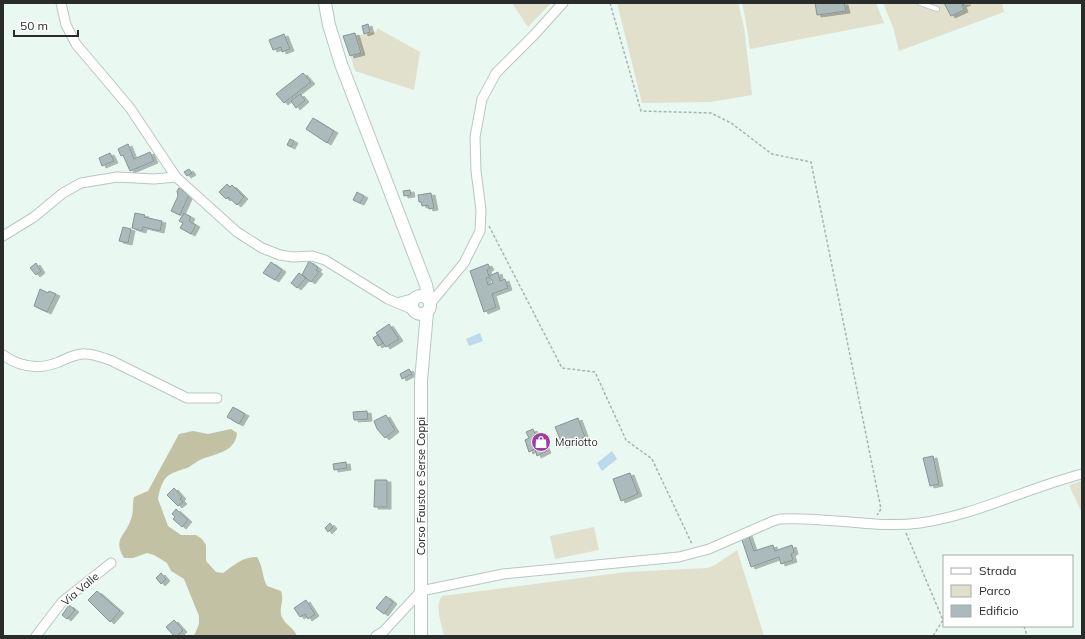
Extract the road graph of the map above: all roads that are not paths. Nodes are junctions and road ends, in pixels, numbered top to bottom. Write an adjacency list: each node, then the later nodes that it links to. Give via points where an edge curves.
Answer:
1 (61, 3): 6 (street, via 66,25 76,44 130,108)
2 (325, 3): 8 (street, via 341,64)
3 (563, 3): 11 (street, via 496,73 482,99 475,137 481,210 480,230 464,263)
4 (920, 3): 5 (lane)
5 (936, 9)
6 (176, 176): 7 (street, via 154,179 116,177 81,183 63,192 34,217); 10 (street, via 237,232 262,248 280,255 312,256 325,260)
7 (3, 236)
8 (417, 263): 9 (street); 11 (street, via 426,285)
9 (416, 298): 10 (street); 11 (street, via 426,296)
10 (397, 303): 11 (street)
11 (423, 308): 16 (street, Corso Fausto e Serse Coppi)
12 (3, 355): 13 (street, via 18,364 36,367 47,366 77,355 98,356 187,398)
13 (218, 398)
14 (1082, 474): 16 (street, via 988,506 934,521 903,524 780,519 696,553 679,557 503,574)
15 (111, 563): 17 (street, Via Valle, via 62,602)
16 (421, 591): 18 (street, via 384,631); 19 (street, Corso Fausto e Serse Coppi)
17 (36, 636)
18 (376, 636)
19 (420, 636)

